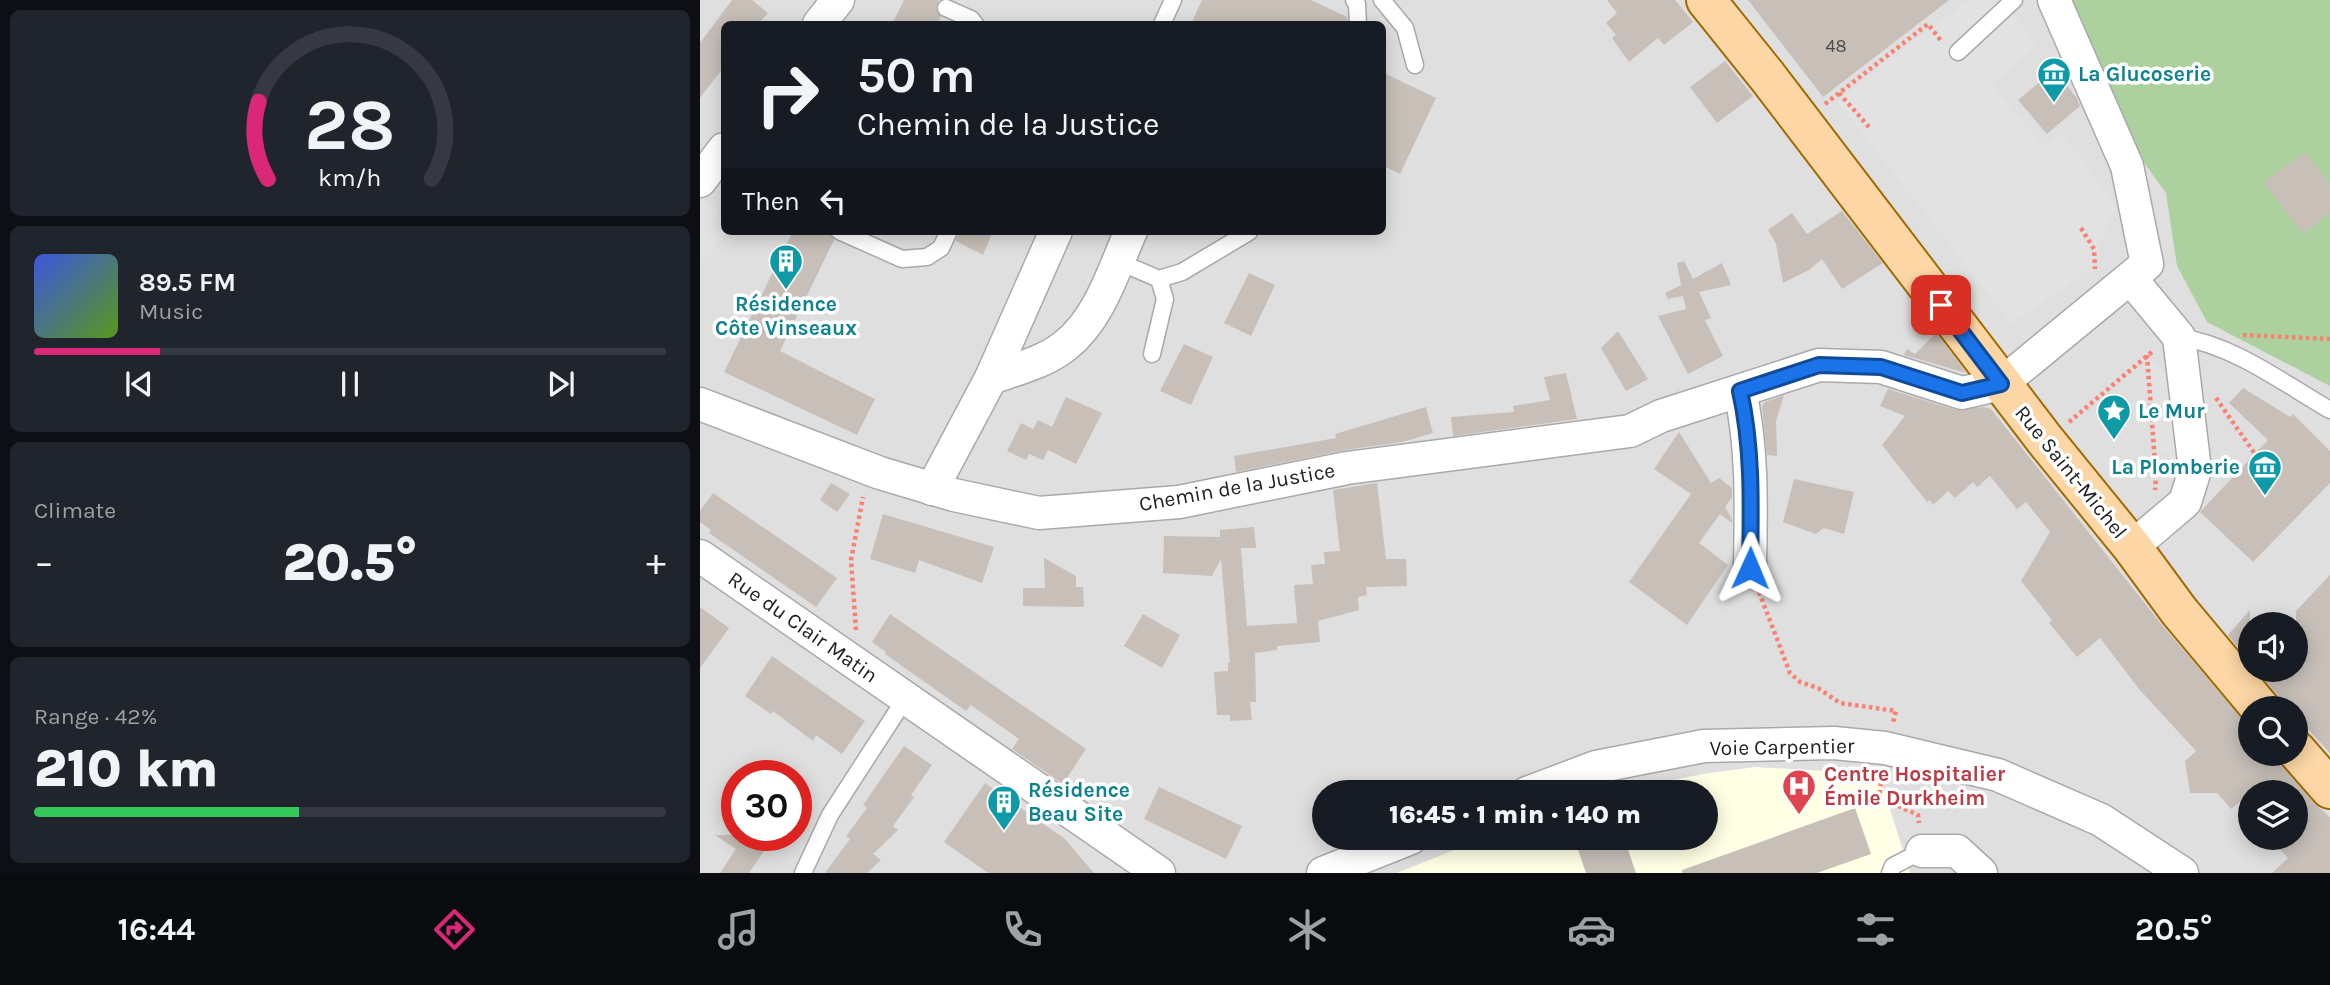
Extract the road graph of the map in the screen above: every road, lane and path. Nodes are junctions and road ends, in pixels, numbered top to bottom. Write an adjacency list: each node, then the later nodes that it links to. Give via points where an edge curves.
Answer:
1 (838, 0): 9 (street)
2 (1173, 0): 11 (lane)
3 (1354, 0): 12 (lane)
4 (1382, 0): 14 (lane, via 1405,28)
5 (1706, 0): 32 (main road, Rue Saint-Michel)
6 (2014, 0): 13 (lane)
7 (2054, 0): 25 (street, via 2127,166 2147,264)
8 (946, 8): 10 (lane)
9 (821, 21)
10 (973, 21)
11 (1163, 21)
12 (1357, 21)
13 (1951, 49): 15 (path, via 1928,24)
14 (1415, 65)
15 (1839, 93): 16 (path); 17 (path)
16 (1831, 99)
17 (1869, 127)
18 (848, 235): 19 (lane, via 902,259 927,257 941,248)
19 (947, 235)
20 (1054, 235): 31 (street)
21 (1129, 235): 23 (street)
22 (1244, 235): 24 (lane, via 1182,272)
23 (1117, 261): 24 (lane); 31 (street, via 1091,317 1066,345)
24 (1159, 279): 29 (lane, via 1165,299)
25 (2131, 279): 28 (street); 32 (street)
26 (2246, 335): 27 (path)
27 (2330, 339)
28 (2170, 342): 30 (path); 35 (lane, via 2202,340); 40 (street, via 2195,470 2185,502)
29 (1153, 354)
30 (2147, 354): 36 (path); 39 (path, via 2156,477 2155,491)
31 (991, 378): 38 (street)
32 (2001, 384): 33 (street, Chemin de la Justice, via 1962,393 1881,367 1819,365); 40 (main road, Rue Saint-Michel)
33 (1740, 391): 38 (street, Chemin de la Justice, via 1661,416 1630,431 1347,468 1179,502 1039,513); 42 (street, via 1747,423)
34 (700, 404): 37 (street, Chemin de la Justice)
35 (2330, 410)
36 (2061, 429)
37 (874, 471): 38 (street, Chemin de la Justice); 43 (path, via 862,502 851,560 856,642)
38 (932, 489)
39 (2145, 498)
40 (2132, 547): 44 (main road, Rue Saint-Michel)
41 (700, 556): 43 (street, Rue du Clair Matin)
42 (1750, 568): 46 (path, via 1790,673 1840,703 1896,711)
43 (848, 657): 45 (street, Rue du Clair Matin)
44 (2250, 696)
45 (905, 699): 53 (lane, via 830,815); 54 (street, Rue du Clair Matin)
46 (1885, 748): 48 (street, Voie Carpentier, via 1834,743 1704,746 1596,767); 50 (path, via 1879,797); 58 (street, Voie Carpentier, via 1998,775 2101,820)
47 (2308, 764): 49 (main road)
48 (1562, 780)
49 (2330, 789)
50 (1918, 815)
51 (1381, 850): 55 (street)
52 (1922, 851): 56 (lane, via 1893,866); 57 (street, via 1957,851)
53 (803, 873)
54 (1159, 873)
55 (1323, 873)
56 (1890, 873)
57 (1981, 873)
58 (2182, 873)

